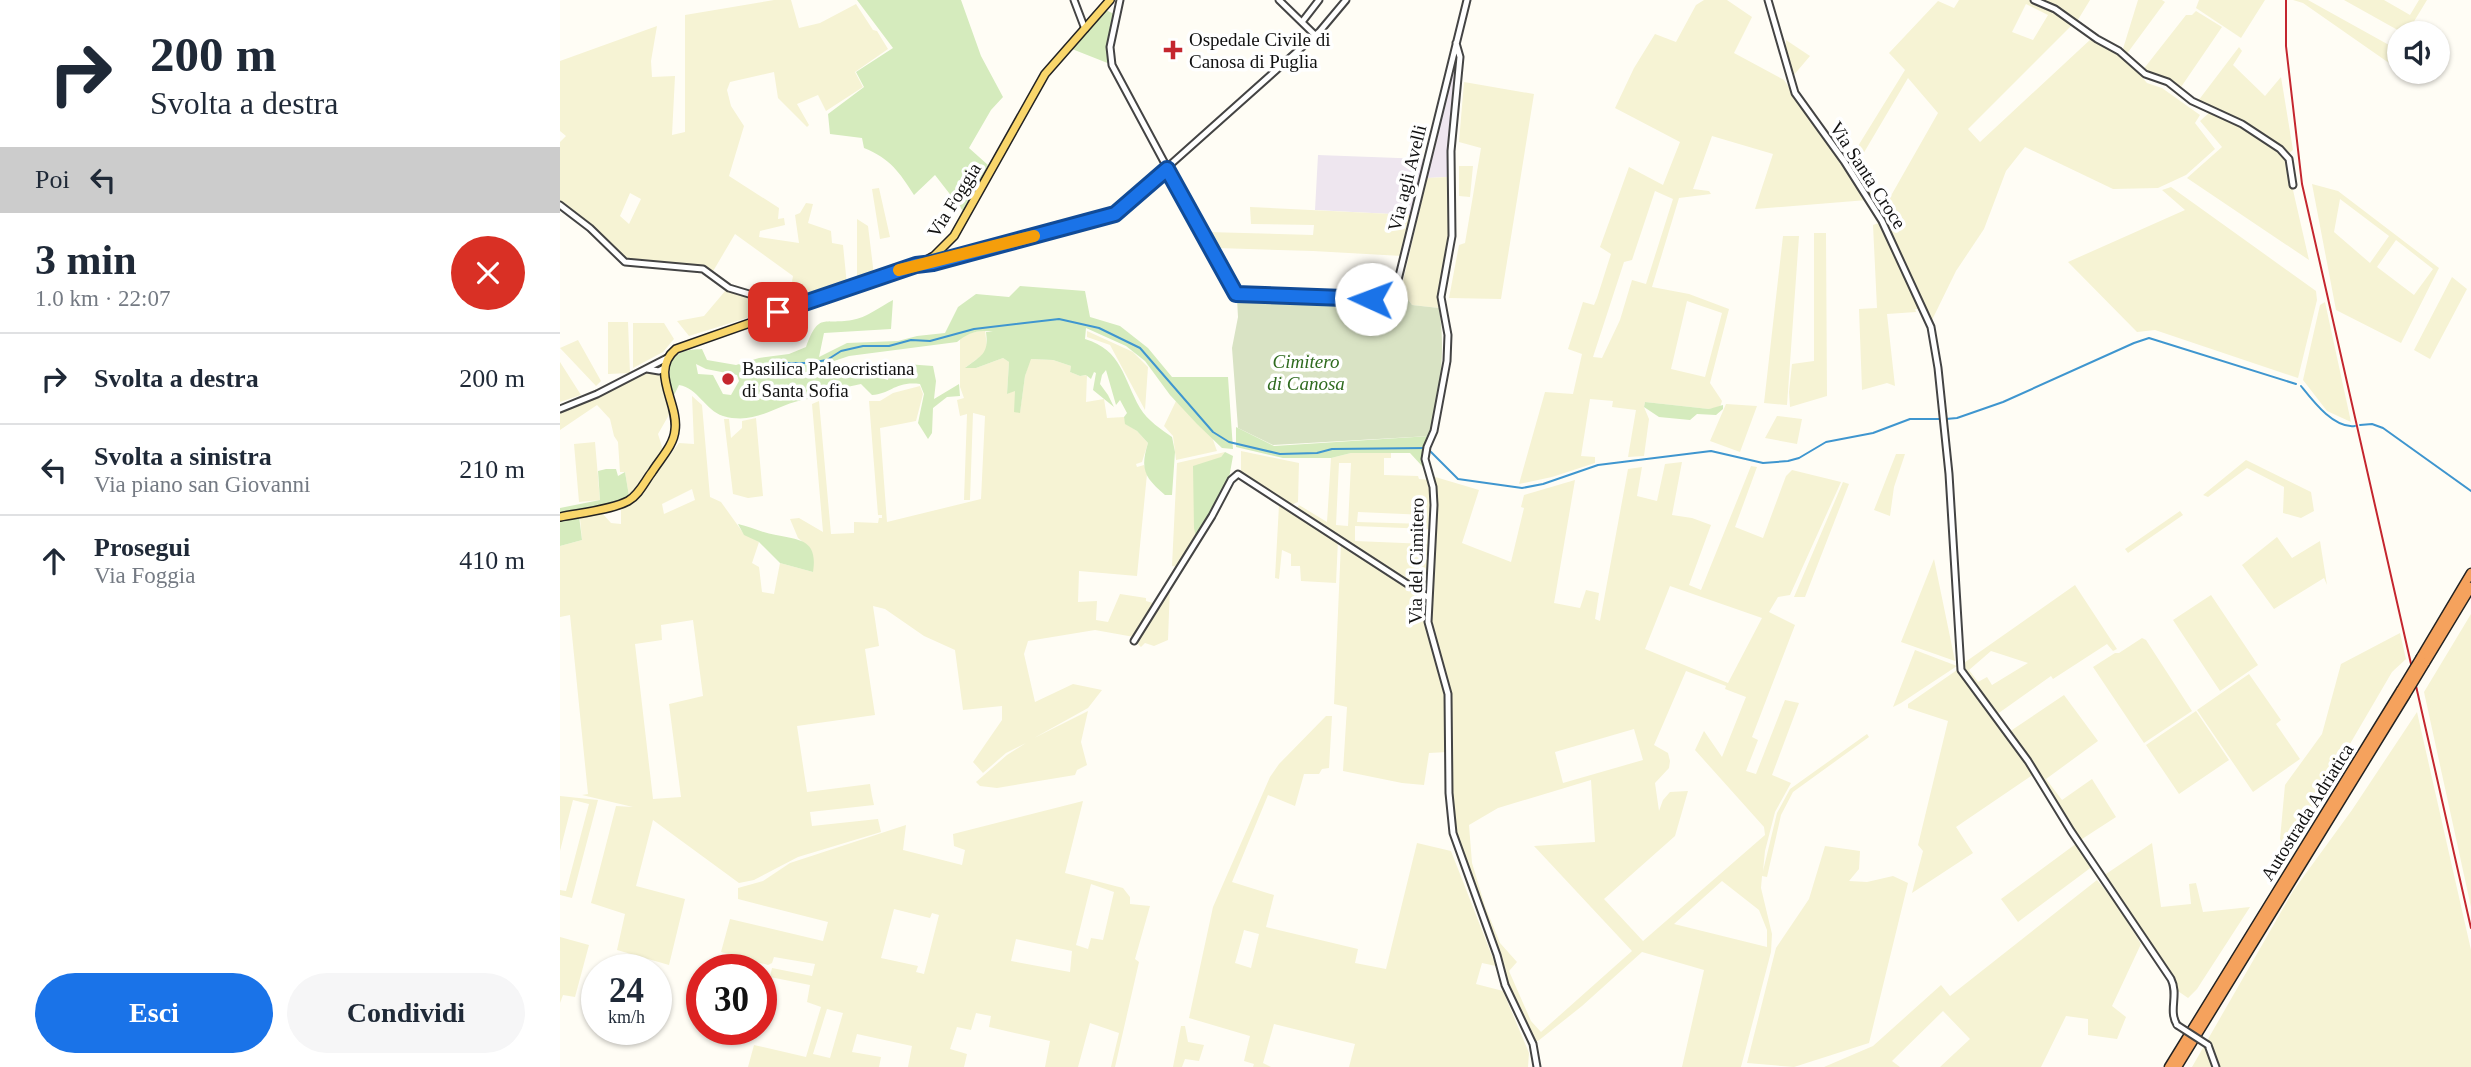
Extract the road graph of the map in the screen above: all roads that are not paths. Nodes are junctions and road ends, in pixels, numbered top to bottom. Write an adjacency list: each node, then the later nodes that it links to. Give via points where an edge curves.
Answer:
1 (1074, 0): 11 (street)
2 (1110, 0): 11 (main road, Via Foggia)
3 (1120, 0): 14 (street, via 1110,47 1112,65)
4 (1279, 0): 10 (street)
5 (1319, 0): 10 (street)
6 (1346, 0): 12 (street)
7 (1467, 0): 13 (street, Via agli Avelli)
8 (1768, 0): 31 (street, Via Santa Croce, bridge, via 1795,93 1882,221 1931,327 1944,430 1961,670 2028,761 2171,979 2177,1025 2208,1045)
9 (2034, 0): 15 (street, via 2119,51 2145,74 2168,82 2192,101 2242,124 2280,149 2289,159)
10 (1302, 22): 12 (street)
11 (1085, 29): 17 (main road, Via Foggia, via 1045,74 954,236 934,256)
12 (1315, 36): 14 (street)
13 (1456, 43): 14 (street, Via agli Avelli, via 1398,279 1371,299 1236,294); 24 (street, Via del Cimitero, via 1460,57 1451,151 1452,236 1441,297 1447,362 1425,458 1434,505)
14 (1167, 169): 17 (street, via 1115,214)
15 (2293, 185)
16 (560, 205): 18 (street, via 625,262 703,269 729,288 793,301)
17 (916, 265): 18 (main road, Via Foggia)
18 (797, 306): 19 (main road, Via Foggia, via 680,347)
19 (660, 368): 20 (street, via 647,369); 21 (main road, Via Foggia, via 675,419 669,446 631,499)
20 (560, 409)
21 (560, 517)
22 (2471, 573): 26 (highway, Autostrada Adriatica)
23 (2471, 587): 26 (highway, Autostrada Adriatica)
24 (1429, 598): 25 (street, via 1238,474); 28 (street, Via del Cimitero, via 1430,635 1448,694 1453,832 1505,985 1533,1044)
25 (1134, 641)
26 (2423, 660): 27 (highway, Autostrada Adriatica, bridge)
27 (2403, 693): 29 (highway, Autostrada Adriatica); 30 (highway, Autostrada Adriatica)
28 (1537, 1067)
29 (2169, 1067)
30 (2177, 1067)
31 (2216, 1067)

